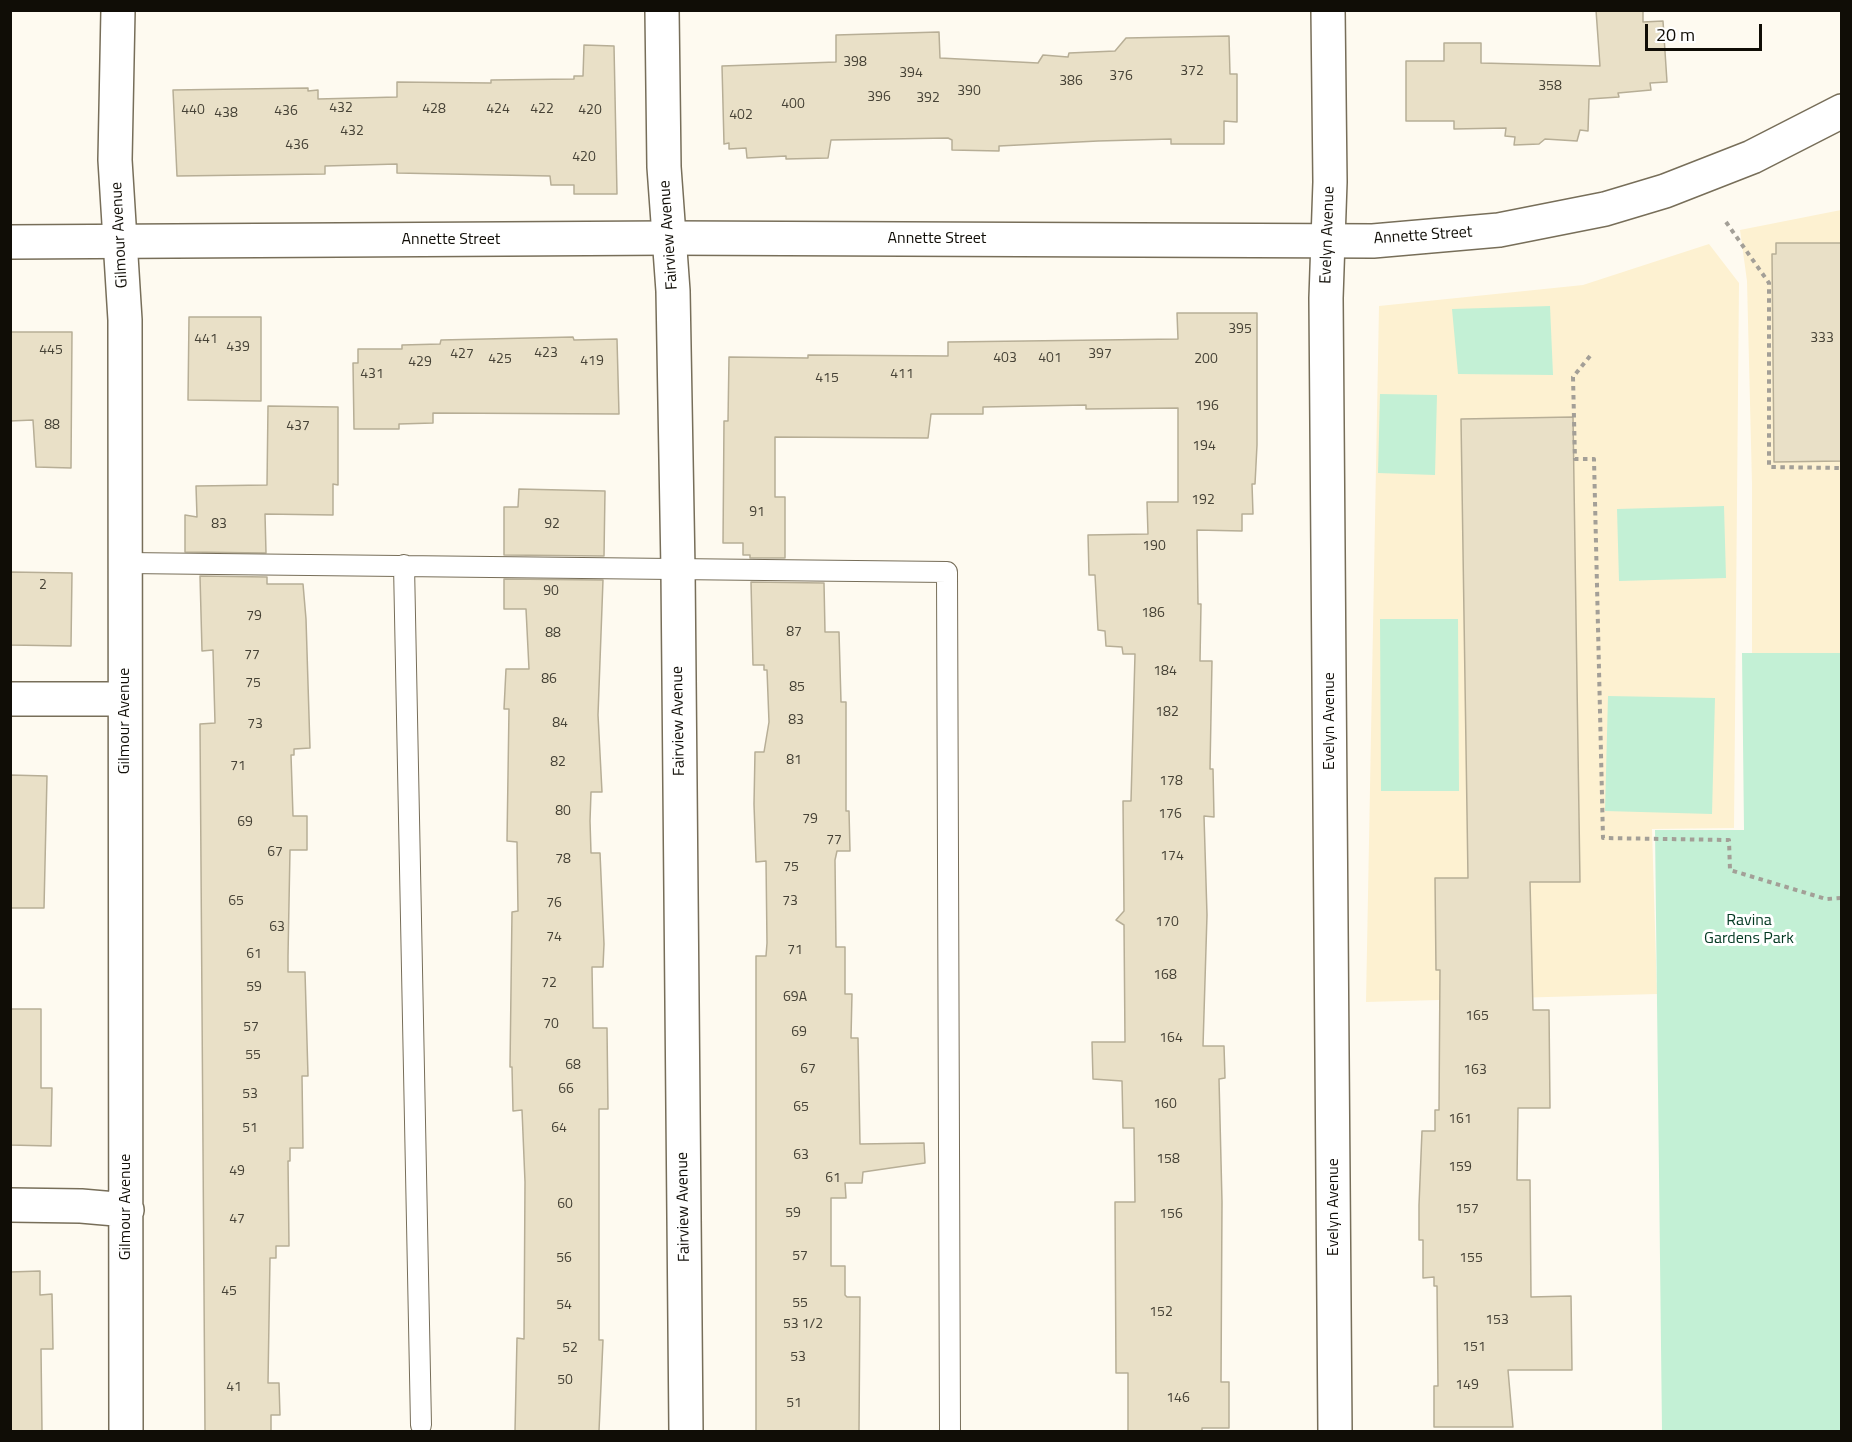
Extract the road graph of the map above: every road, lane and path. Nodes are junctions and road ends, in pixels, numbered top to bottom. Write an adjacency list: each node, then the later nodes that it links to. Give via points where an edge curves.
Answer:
1 (118, 10): 8 (street, Gilmour Avenue, via 116,160)
2 (662, 10): 6 (street, Fairview Avenue)
3 (1328, 10): 7 (street, Evelyn Avenue)
4 (1842, 111): 7 (street, Annette Street, via 1752,157 1665,191 1605,209 1499,230)
5 (1726, 222): 11 (path, via 1769,283 1769,467)
6 (669, 238): 7 (street, Annette Street); 8 (street, Annette Street); 14 (street, Fairview Avenue)
7 (1327, 241): 24 (street, Evelyn Avenue)
8 (120, 242): 9 (street, Annette Street); 12 (street, Gilmour Avenue, via 125,320)
9 (10, 243)
10 (1590, 356): 17 (path, via 1573,378 1575,459 1594,459 1603,838 1729,840 1730,870 1826,899)
11 (1842, 468)
12 (126, 563): 13 (lane); 16 (street, Gilmour Avenue)
13 (405, 565): 14 (lane); 20 (lane)
14 (678, 570): 22 (street, Fairview Avenue); 23 (lane, via 947,572)
15 (10, 699): 16 (street)
16 (125, 699): 19 (street, Gilmour Avenue)
17 (1842, 898)
18 (10, 1205): 19 (street)
19 (127, 1210): 21 (street, Gilmour Avenue)
20 (421, 1425)
21 (126, 1431)
22 (686, 1431)
23 (950, 1431)
24 (1335, 1431)

